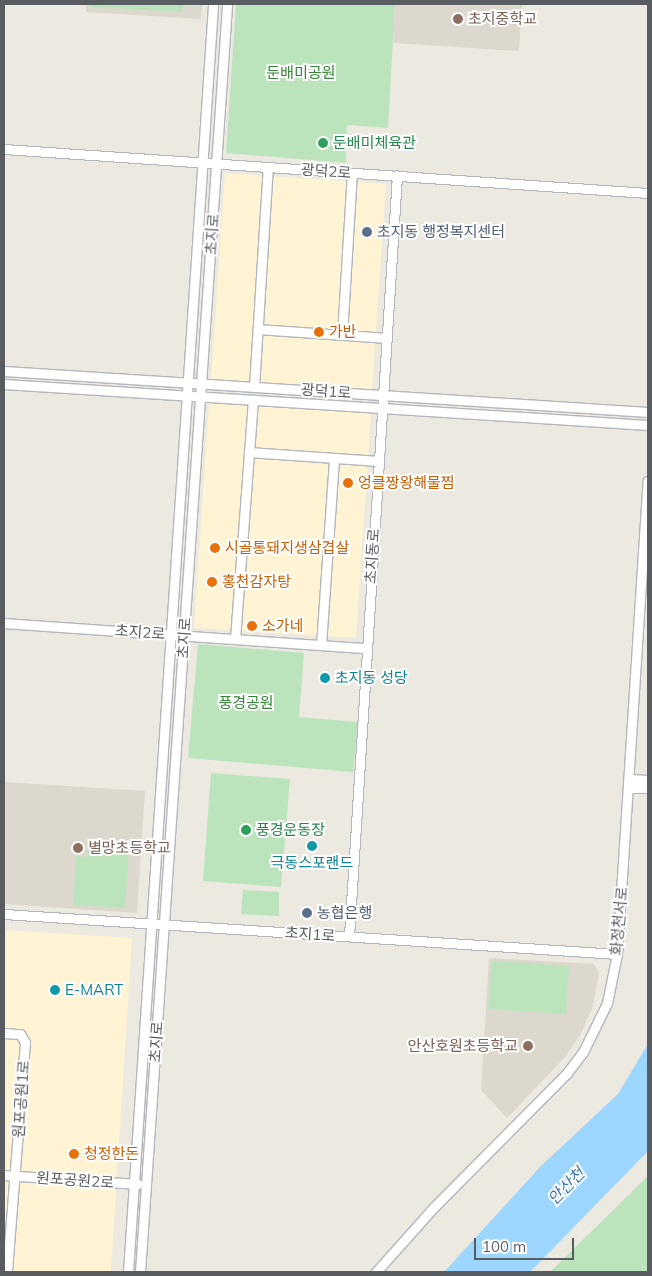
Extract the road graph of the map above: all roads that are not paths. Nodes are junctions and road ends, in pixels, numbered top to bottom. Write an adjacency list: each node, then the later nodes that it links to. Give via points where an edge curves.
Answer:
1 (213, 4): 4 (street, 초지로)
2 (227, 4): 5 (street, 초지로)
3 (4, 149): 4 (street, 광덕2로)
4 (203, 163): 5 (street, 광덕2로); 14 (street, 초지로)
5 (217, 164): 6 (street, 광덕2로); 15 (street, 초지로)
6 (268, 167): 7 (street, 광덕2로); 10 (street)
7 (352, 173): 8 (street, 광덕2로); 11 (street)
8 (397, 176): 9 (street, 광덕2로); 12 (street, 초지동로)
9 (648, 193)
10 (258, 329): 11 (street); 17 (street)
11 (342, 335): 12 (street)
12 (387, 338): 18 (street, 초지동로)
13 (4, 371): 14 (street, 광덕1로)
14 (187, 382): 15 (street, 광덕1로); 19 (street, 초지로)
15 (201, 383): 17 (street, 광덕1로); 20 (street, 초지로)
16 (4, 384): 19 (street, 광덕1로)
17 (254, 387): 18 (street, 광덕1로)
18 (382, 395): 22 (street, 초지동로); 23 (street, 광덕1로)
19 (186, 396): 20 (street, 광덕1로); 30 (street, 초지로)
20 (200, 397): 21 (street, 광덕1로); 31 (street, 초지로)
21 (253, 400): 22 (street, 광덕1로); 25 (street)
22 (381, 408): 24 (street, 광덕1로); 27 (street, 초지동로)
23 (648, 412)
24 (648, 425)
25 (249, 452): 26 (street); 32 (street)
26 (334, 458): 27 (street); 33 (street)
27 (378, 461): 34 (street, 초지동로)
28 (648, 481): 36 (street, 화정천서로)
29 (4, 623): 30 (street, 초지2로)
30 (171, 634): 31 (street, 초지2로); 39 (street, 초지로)
31 (184, 635): 32 (street, 초지2로); 40 (street, 초지로)
32 (235, 639): 33 (street, 초지2로)
33 (321, 645): 34 (street, 초지2로)
34 (365, 648): 41 (street, 초지동로)
35 (648, 780): 36 (street)
36 (630, 784): 37 (street); 42 (street, 화정천서로)
37 (648, 788)
38 (4, 914): 39 (street, 초지1로)
39 (151, 923): 40 (street, 초지1로); 46 (street, 초지로)
40 (165, 924): 41 (street, 초지1로); 47 (street, 초지로)
41 (349, 936): 42 (street, 초지1로)
42 (617, 954): 51 (street, 화정천서로, via 607,1003 598,1026 567,1073 432,1208)
43 (4, 1033): 45 (street, 원포공원1로, via 20,1034 25,1042)
44 (4, 1175): 45 (street, 원포공원2로)
45 (15, 1176): 46 (street, 원포공원2로); 48 (street, 원포공원1로)
46 (133, 1184): 47 (street, 원포공원2로); 49 (street, 초지로)
47 (146, 1185): 50 (street, 초지로)
48 (7, 1272)
49 (128, 1272)
50 (140, 1272)
51 (376, 1272)

